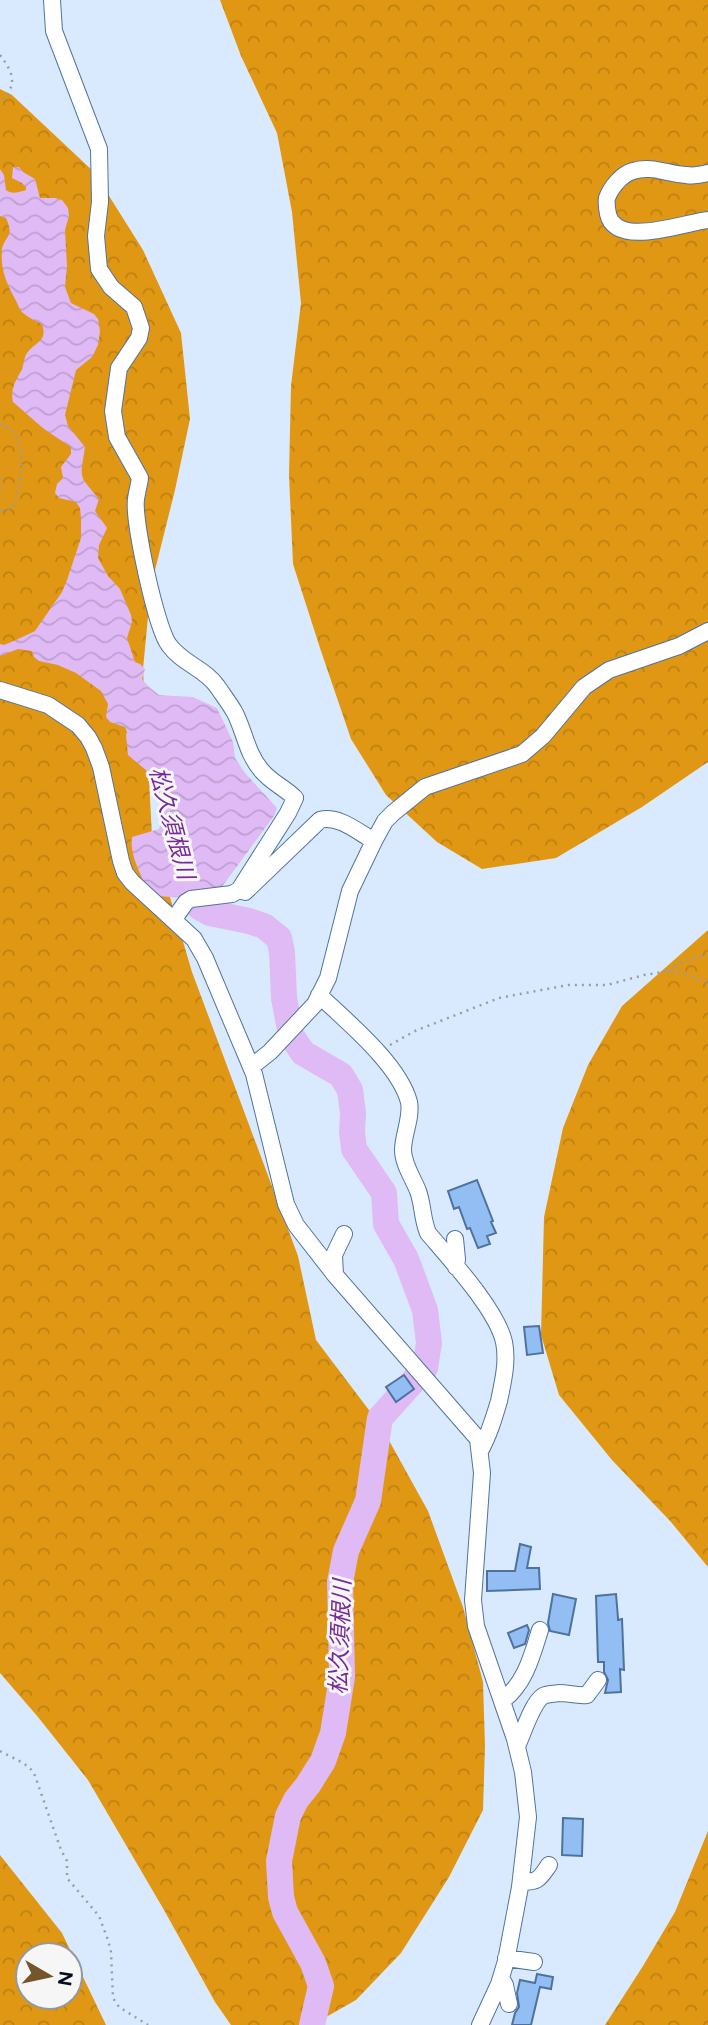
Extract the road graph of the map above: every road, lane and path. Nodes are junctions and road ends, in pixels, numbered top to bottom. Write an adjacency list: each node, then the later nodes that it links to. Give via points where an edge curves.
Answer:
1 (52, 0): 13 (street, via 54,31 99,149 99,269 111,288 134,307 141,328 119,368 113,411 117,437 140,478 138,522 159,622 176,653 214,682 235,713 261,770 295,799)
2 (0, 54): 3 (path, via 12,77)
3 (0, 104)
4 (708, 173): 5 (street, via 688,176 645,168 630,172 612,188 607,210 614,225 631,231)
5 (708, 220)
6 (0, 424): 9 (path, via 16,436 21,459 15,504)
7 (0, 478): 8 (path)
8 (0, 493)
9 (0, 511)
10 (708, 631): 12 (street, via 600,676 584,687 544,736 522,754 425,787 385,821)
11 (0, 690): 14 (street, via 48,705 88,737 101,767 125,873)
12 (374, 841): 13 (street, via 343,823 320,820 244,893); 18 (street, via 350,891 328,978)
13 (236, 893): 14 (street, via 191,899)
14 (174, 919): 20 (street, via 198,943)
15 (708, 955): 16 (path)
16 (669, 971): 17 (path); 19 (path, via 612,984 568,985 499,998)
17 (708, 983)
18 (319, 995): 19 (street); 20 (street, via 295,1026)
19 (378, 1051): 23 (street, via 409,1102 403,1153 425,1226)
20 (251, 1067): 24 (street, via 286,1204 296,1225)
21 (344, 1234): 24 (street, via 334,1255)
22 (455, 1239): 23 (street)
23 (456, 1267): 25 (street, via 490,1312 504,1343 504,1379)
24 (335, 1275): 25 (street, via 478,1439)
25 (480, 1451): 28 (street, via 473,1600 476,1626)
26 (540, 1630): 28 (street, via 519,1685)
27 (598, 1680): 29 (street, via 587,1695 541,1697)
28 (502, 1701): 29 (street)
29 (517, 1746): 32 (street, via 528,1817)
30 (0, 1751): 38 (path, via 27,1764 34,1773 67,1861 67,1878 99,1916 108,1940 113,1998 118,2007)
31 (549, 1865): 32 (street, via 538,1880)
32 (521, 1882): 33 (street)
33 (506, 1958): 34 (street); 35 (street)
34 (534, 1962)
35 (501, 1978): 36 (street); 37 (street)
36 (509, 2004)
37 (484, 2023)
38 (148, 2025)

